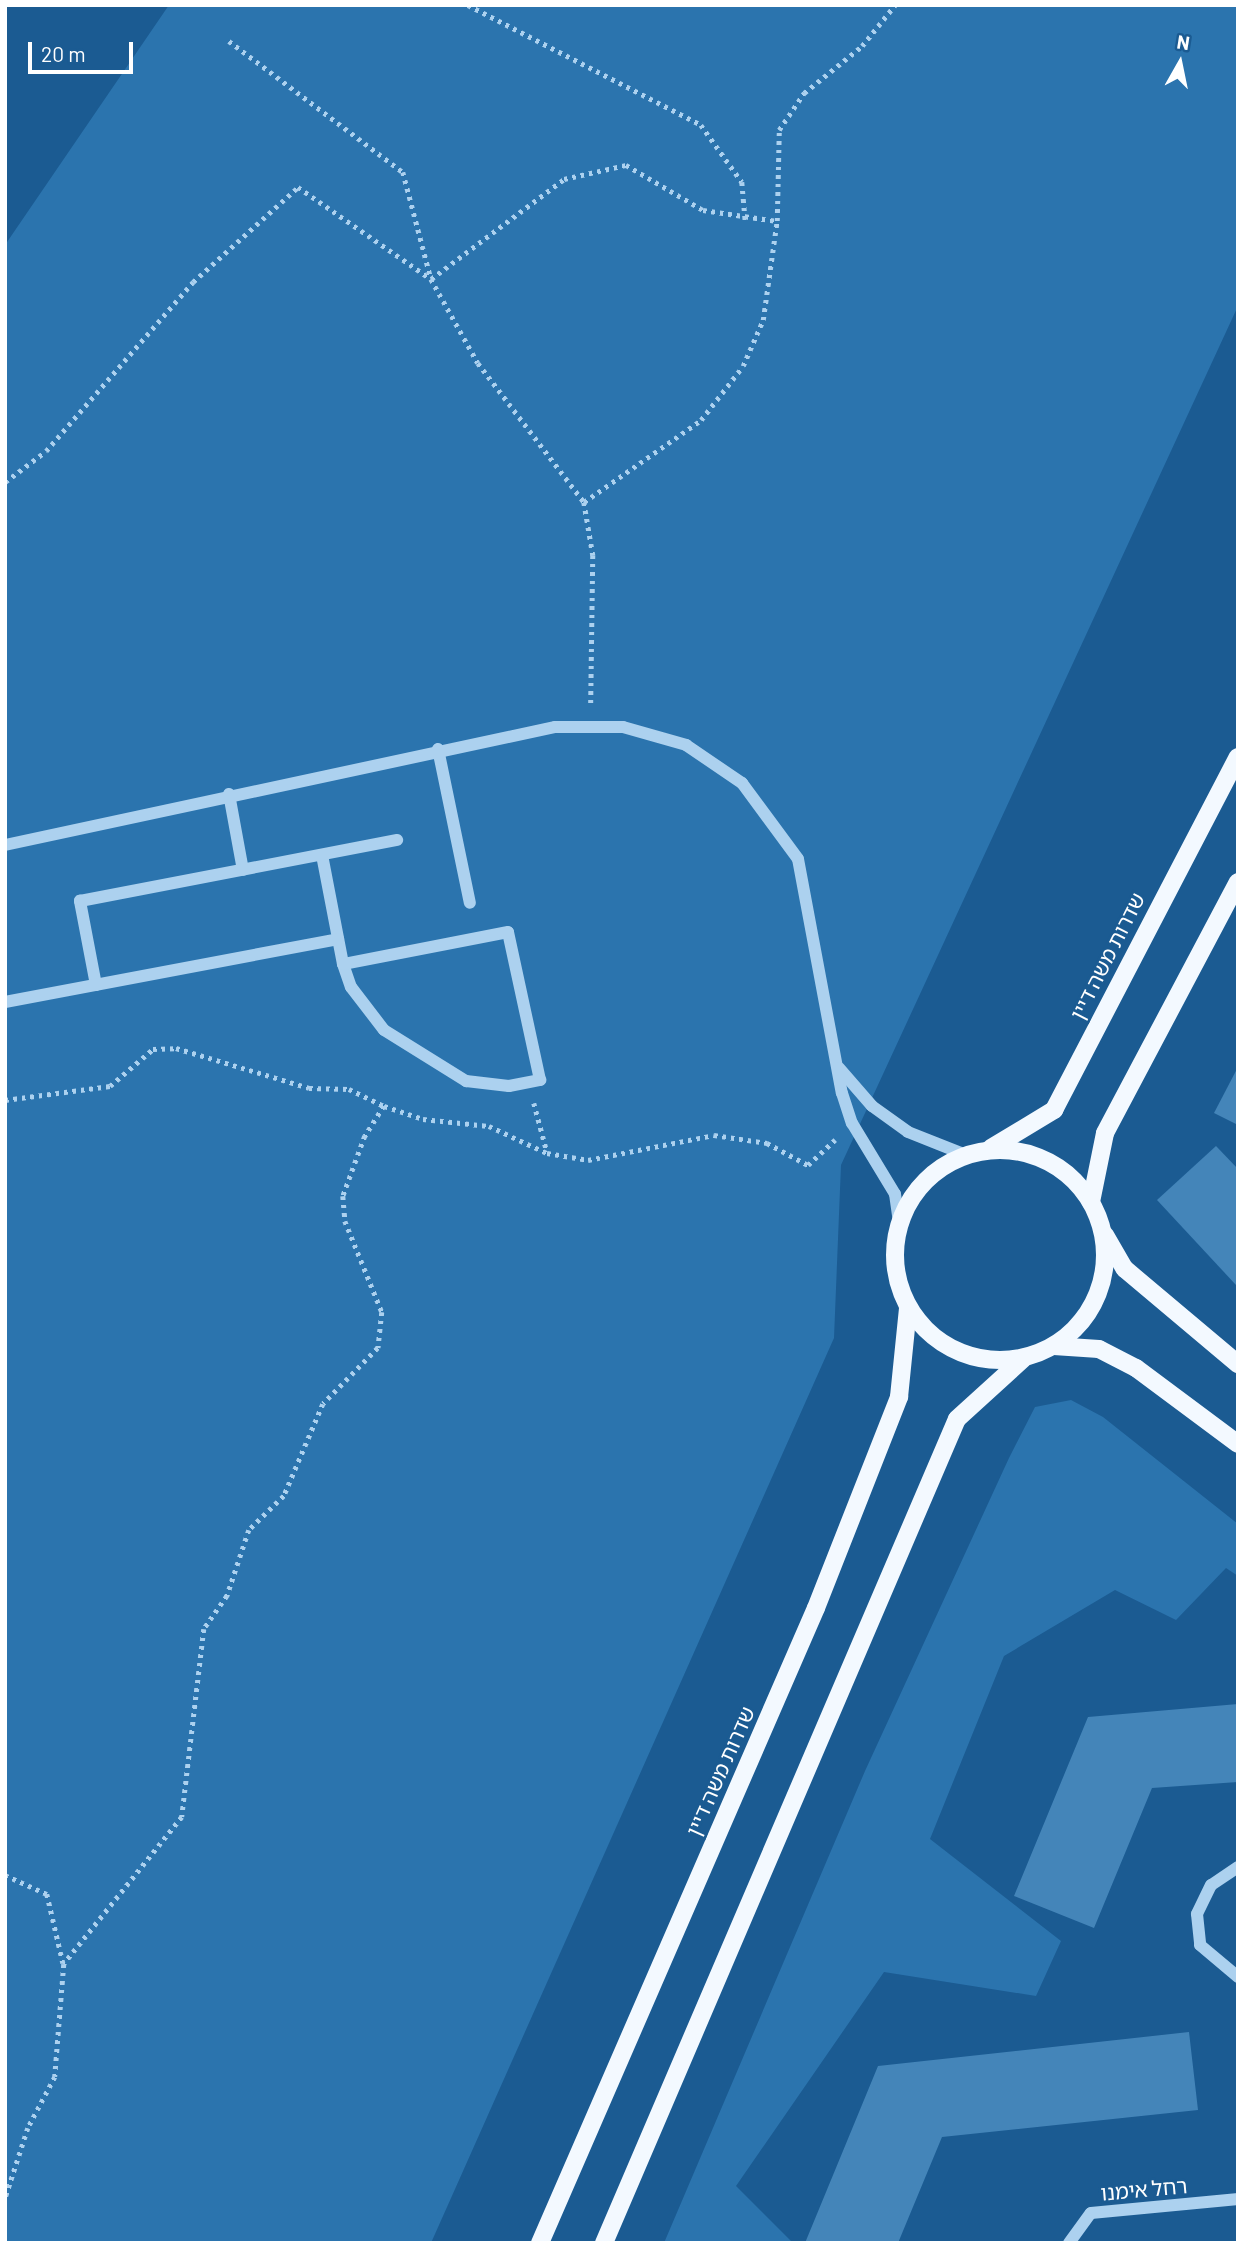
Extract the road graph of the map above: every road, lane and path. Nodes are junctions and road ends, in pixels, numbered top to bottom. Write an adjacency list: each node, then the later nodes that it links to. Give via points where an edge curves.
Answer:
1 (468, 5): 4 (path, via 701,125 743,182)
2 (895, 5): 5 (path, via 862,46 804,93 779,130)
3 (229, 41): 6 (path, via 403,172)
4 (745, 220): 5 (path); 6 (path, via 703,210 626,165 564,179)
5 (777, 221): 8 (path, via 763,320 725,393 701,419)
6 (431, 279): 7 (path, via 298,187 193,282 46,451); 8 (path, via 478,363)
7 (5, 482)
8 (584, 502): 9 (path, via 593,555)
9 (591, 725): 10 (street); 23 (street, via 686,745 742,783 782,830 807,887)
10 (438, 749): 12 (street); 18 (street)
11 (1238, 757): 28 (main road, שדרות משה דיין, via 1054,1110)
12 (229, 794): 14 (street); 16 (street)
13 (397, 841): 15 (street)
14 (5, 845)
15 (322, 855): 16 (street); 19 (street)
16 (243, 870): 21 (street, via 79,901)
17 (1238, 882): 31 (main road, via 1105,1133)
18 (470, 903)
19 (338, 939): 20 (street); 21 (street)
20 (343, 964): 24 (street, via 366,1010 429,1062 488,1087); 24 (street, via 509,932 540,1080)
21 (96, 985): 22 (street)
22 (5, 1002)
23 (837, 1065): 27 (street); 30 (street, via 872,1106 908,1132)
24 (529, 1082): 29 (path)
25 (5, 1100): 26 (path, via 110,1086 153,1049 176,1048 309,1088 349,1089)
26 (384, 1106): 29 (path, via 423,1119 489,1126); 41 (path, via 365,1136 343,1196 359,1262 383,1312 378,1348 323,1404 284,1496 249,1530 227,1596 204,1629 182,1817)
27 (852, 1123): 29 (path, via 808,1165 767,1143 714,1135 588,1160); 32 (street, via 895,1194)
28 (989, 1150): 30 (main road); 31 (main road, via 1047,1161)
29 (547, 1153)
30 (966, 1155): 32 (main road, via 933,1172)
31 (1091, 1202): 33 (main road)
32 (899, 1221): 34 (main road, via 893,1251)
33 (1104, 1232): 35 (main road, via 1106,1265 1097,1297 1080,1325); 37 (main road, via 1125,1269)
34 (908, 1309): 36 (main road, via 929,1334 957,1352 990,1360); 45 (main road, שדרות משה דיין, via 906,1371 816,1608)
35 (1054, 1346): 36 (main road); 38 (main road, via 1099,1349 1136,1368)
36 (1023, 1359): 46 (main road, via 985,1387 957,1419)
37 (1238, 1364)
38 (1238, 1444)
39 (1238, 1867): 42 (street, via 1211,1885 1197,1913 1200,1945)
40 (5, 1875): 41 (path, via 47,1894)
41 (64, 1964): 43 (path, via 55,2077 28,2128)
42 (1238, 1977)
43 (5, 2199)
44 (1238, 2199): 47 (street, רחל אימנו, via 1091,2213)
45 (540, 2243)
46 (604, 2243)
47 (1069, 2243)

